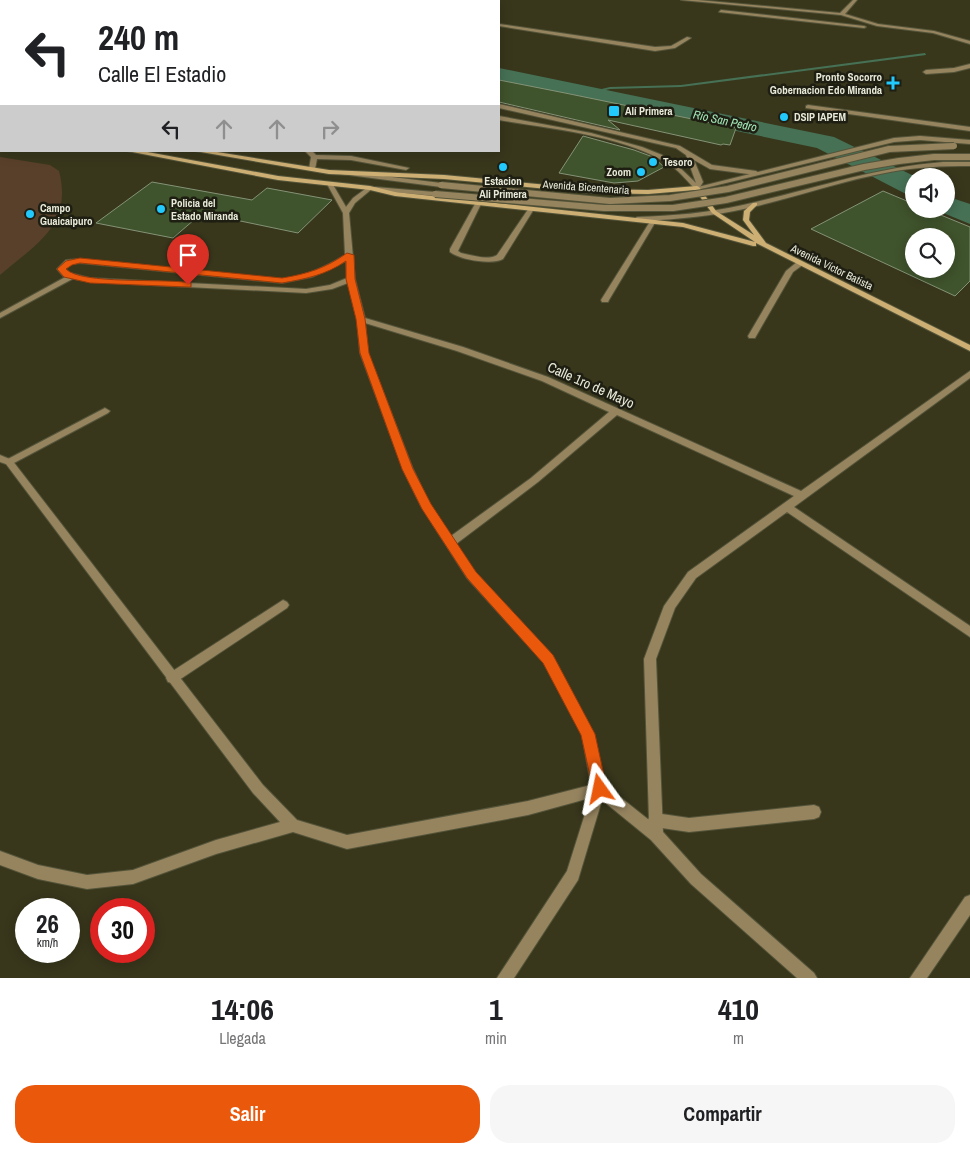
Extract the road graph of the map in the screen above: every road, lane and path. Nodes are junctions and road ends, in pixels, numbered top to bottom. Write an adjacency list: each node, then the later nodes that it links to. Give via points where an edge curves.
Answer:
1 (683, 0): 4 (street)
2 (855, 0): 4 (street)
3 (721, 12): 6 (street)
4 (841, 14): 6 (street, via 877,25)
5 (500, 25): 8 (street, via 655,49 673,48)
6 (927, 31): 7 (street)
7 (934, 32): 9 (street); 9 (street, via 963,41)
8 (689, 38)
9 (970, 39)
10 (970, 66): 11 (street)
11 (926, 72)
12 (500, 106): 21 (street)
13 (808, 107): 15 (street)
14 (500, 118): 30 (street, via 558,128 643,150 675,166)
15 (970, 129)
16 (970, 142): 28 (street, via 920,138 894,140)
17 (970, 146): 27 (street, Avenida Bicentenaria, bridge, via 889,149 728,189 642,200 592,199)
18 (135, 152): 29 (main road, Avenida Bicentenaria, via 272,177)
19 (204, 152): 26 (main road, Avenida Bicentenaria)
20 (309, 152): 22 (street)
21 (688, 152): 28 (street, via 710,167); 30 (street, via 700,182)
22 (314, 157): 25 (street, via 344,157); 26 (street)
23 (970, 157): 31 (street, Avenida Bicentenaria, bridge, via 888,161 719,201 662,209 606,209)
24 (970, 164): 33 (street, via 902,166)
25 (406, 168)
26 (312, 169): 27 (main road, Avenida Bicentenaria)
27 (329, 172): 30 (main road, via 444,177 590,191 648,192)
28 (756, 173): 30 (street)
29 (330, 184): 31 (main road, Avenida Bicentenaria); 36 (street)
30 (697, 188): 35 (main road, Avenida Víctor Batista)
31 (372, 189): 32 (main road); 36 (street, via 355,199)
32 (478, 204): 34 (main road); 34 (street, via 454,252 488,260 500,257)
33 (755, 204): 35 (street); 39 (main road, via 747,211 746,220)
34 (531, 209): 37 (main road)
35 (714, 212): 37 (street); 39 (main road, Avenida Víctor Batista)
36 (346, 213): 40 (street)
37 (636, 219): 38 (main road)
38 (653, 221): 39 (main road, via 682,225); 44 (street)
39 (767, 247): 41 (main road, Avenida Víctor Batista)
40 (350, 255): 42 (street, via 309,276 282,281 80,261 69,262 61,269); 43 (street)
41 (800, 264): 47 (street, via 790,271); 48 (main road, Avenida Víctor Batista)
42 (72, 277): 43 (street, via 306,291 332,287); 45 (street)
43 (351, 279): 46 (street)
44 (605, 300)
45 (0, 316)
46 (360, 319): 51 (street, Calle 1ro de Mayo, via 545,379); 55 (street, via 364,353 408,469)
47 (752, 336)
48 (970, 348)
49 (970, 374): 53 (street)
50 (105, 411): 52 (street)
51 (616, 411): 53 (street, Calle 1ro de Mayo); 55 (street, via 558,462)
52 (5, 460): 58 (street)
53 (802, 496): 54 (street)
54 (787, 507): 57 (street); 61 (street, via 692,575 670,606 650,659)
55 (449, 543): 59 (street, via 471,575 548,659 588,734)
56 (283, 605): 58 (street)
57 (970, 632)
58 (172, 678): 62 (street, via 258,788)
59 (600, 789): 62 (street, via 528,808 348,842); 63 (street); 66 (street, via 573,875)
60 (814, 812): 61 (street, via 689,826)
61 (655, 820): 63 (street)
62 (292, 825): 64 (street, via 216,847 133,877 87,882 38,872)
63 (656, 835): 67 (street, via 696,879)
64 (0, 858)
65 (970, 902): 68 (street)
66 (504, 978)
67 (809, 978)
68 (918, 978)

